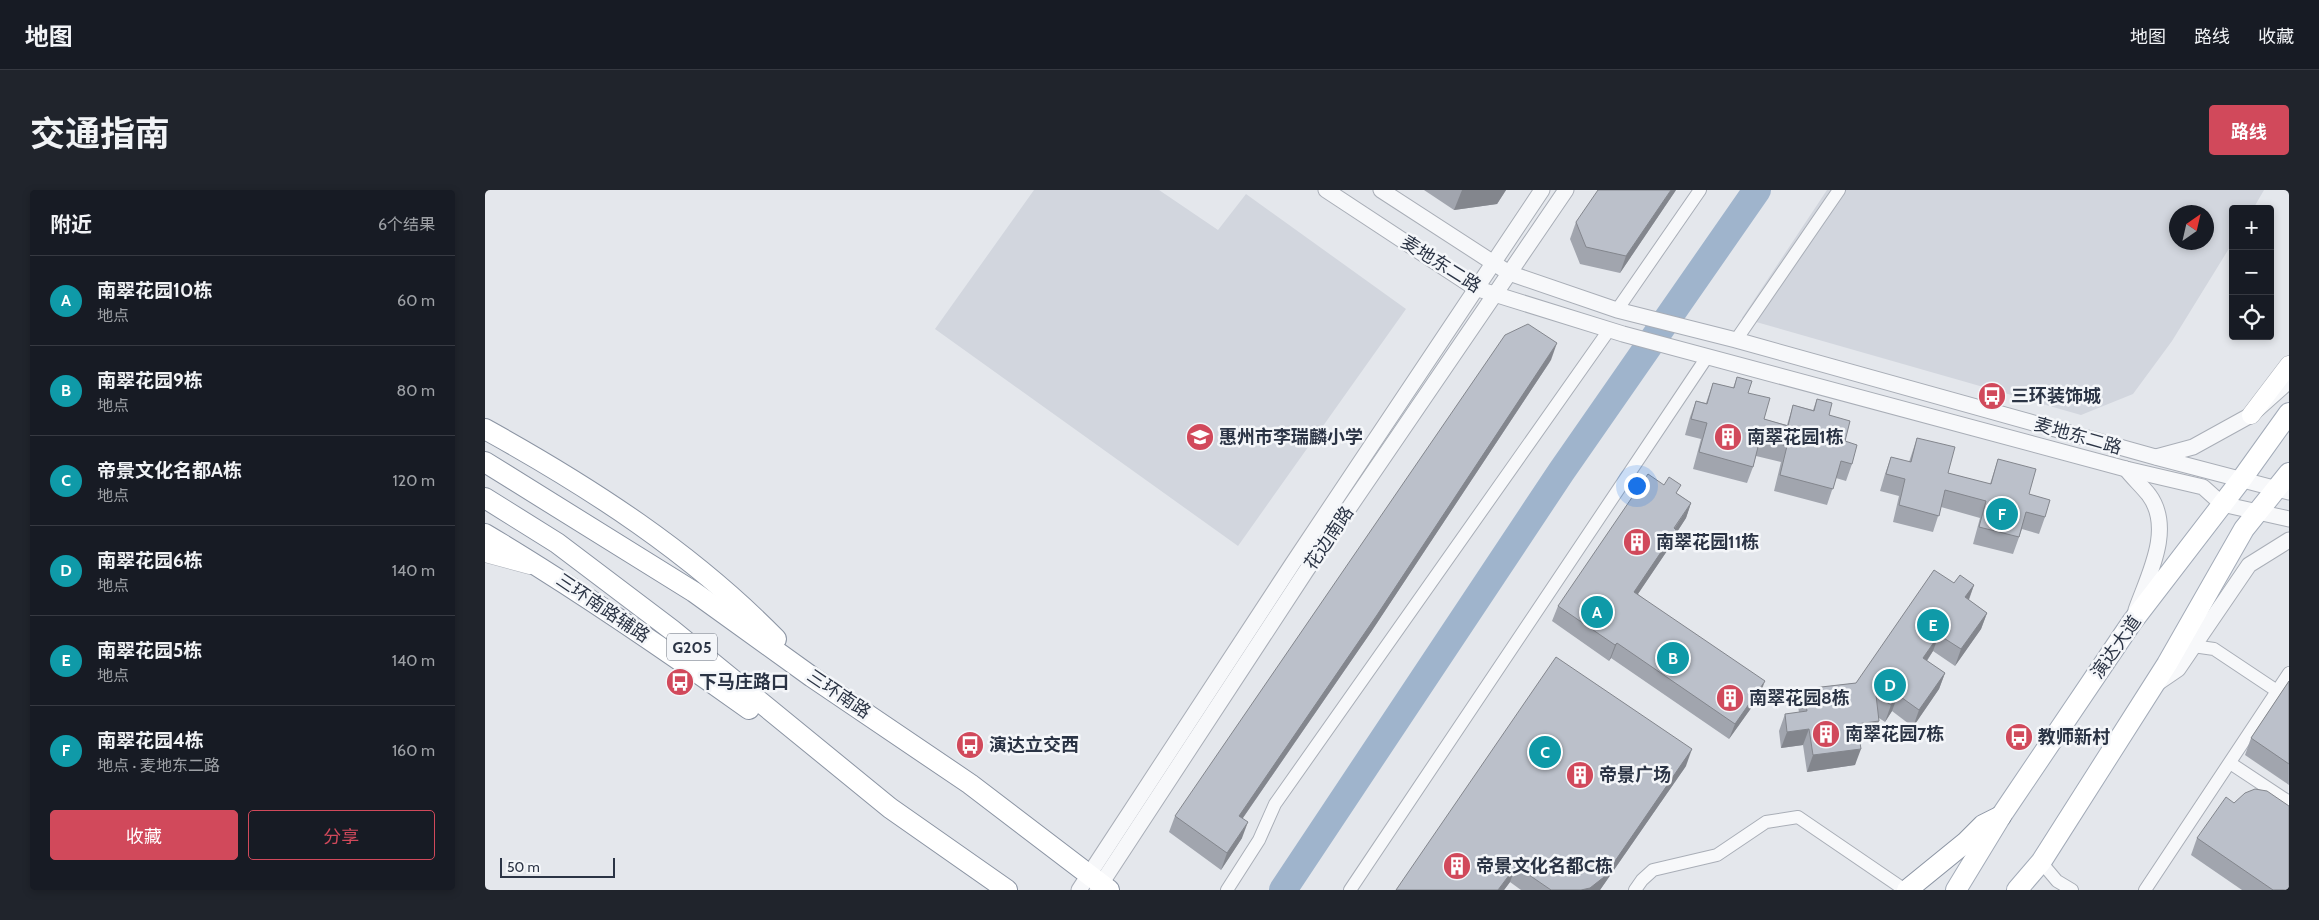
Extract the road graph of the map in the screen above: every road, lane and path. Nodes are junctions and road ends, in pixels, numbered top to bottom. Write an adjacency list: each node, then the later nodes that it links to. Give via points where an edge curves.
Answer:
1 (1326, 190): 9 (street, 麦地东二路)
2 (1381, 190): 7 (street, 麦地东二路)
3 (1542, 190): 7 (street, 花边南路)
4 (1566, 190): 8 (street, 花边南路)
5 (1700, 190): 11 (street)
6 (1839, 190): 13 (street)
7 (1493, 263): 8 (street, 麦地东二路); 9 (street, 花边南路)
8 (1509, 273): 10 (street, 花边南路); 11 (street, 麦地东二路)
9 (1475, 288): 10 (street, 麦地东二路); 44 (street, 花边南路)
10 (1495, 294): 12 (street, 麦地东二路); 44 (street, 花边南路)
11 (1622, 312): 13 (street, 麦地东二路)
12 (1616, 332): 14 (street, 麦地东二路); 46 (street, via 1275,804 1259,840)
13 (1736, 340): 20 (street, 麦地东二路)
14 (1707, 357): 22 (street, 麦地东二路); 47 (street)
15 (2289, 365): 18 (main road)
16 (2289, 381): 18 (street)
17 (2289, 413): 23 (main road, 演达大道)
18 (2251, 416): 20 (street, via 2193,447)
19 (485, 429): 36 (main road, via 594,494 681,554 745,607)
20 (2156, 458): 23 (street, 麦地东二路)
21 (485, 462): 36 (main road, 三环南路 / G205, via 694,592)
22 (2126, 469): 26 (street, 麦地东二路, via 2203,487); 33 (street, via 2150,496 2160,530 2156,552)
23 (2241, 480): 24 (street, 麦地东二路); 26 (main road, 演达大道)
24 (2285, 484): 27 (main road)
25 (485, 498): 41 (main road, G205, via 557,543 657,618)
26 (2222, 504): 27 (street); 33 (main road, 演达大道)
27 (2257, 513): 28 (street); 37 (main road, via 2221,566 2197,614)
28 (2289, 519)
29 (485, 534): 32 (main road, 三环南路辅路)
30 (2289, 540): 34 (street, via 2249,565)
31 (485, 553): 32 (main road)
32 (545, 569): 41 (main road, 三环南路辅路)
33 (2132, 622): 42 (main road, 演达大道)
34 (2193, 646): 37 (street, via 2178,669); 38 (street, via 2214,649)
35 (2289, 673): 38 (street)
36 (812, 677): 44 (main road, 三环南路 / G205, via 970,784)
37 (2153, 686): 43 (main road)
38 (2277, 691): 39 (street)
39 (2230, 762): 40 (street); 54 (street)
40 (2289, 802)
41 (890, 808): 45 (main road, G205)
42 (2001, 816): 49 (main road, via 1983,825); 50 (main road, 演达大道)
43 (2041, 862): 51 (main road); 52 (main road); 53 (street, via 2057,881)
44 (1095, 886)
45 (1007, 890)
46 (1227, 890)
47 (1350, 890)
48 (1635, 890): 49 (street, via 1653,870 1717,855 1766,822 1798,817)
49 (1906, 890)
50 (1956, 890)
51 (2017, 890)
52 (2033, 890)
53 (2072, 890)
54 (2145, 890)

